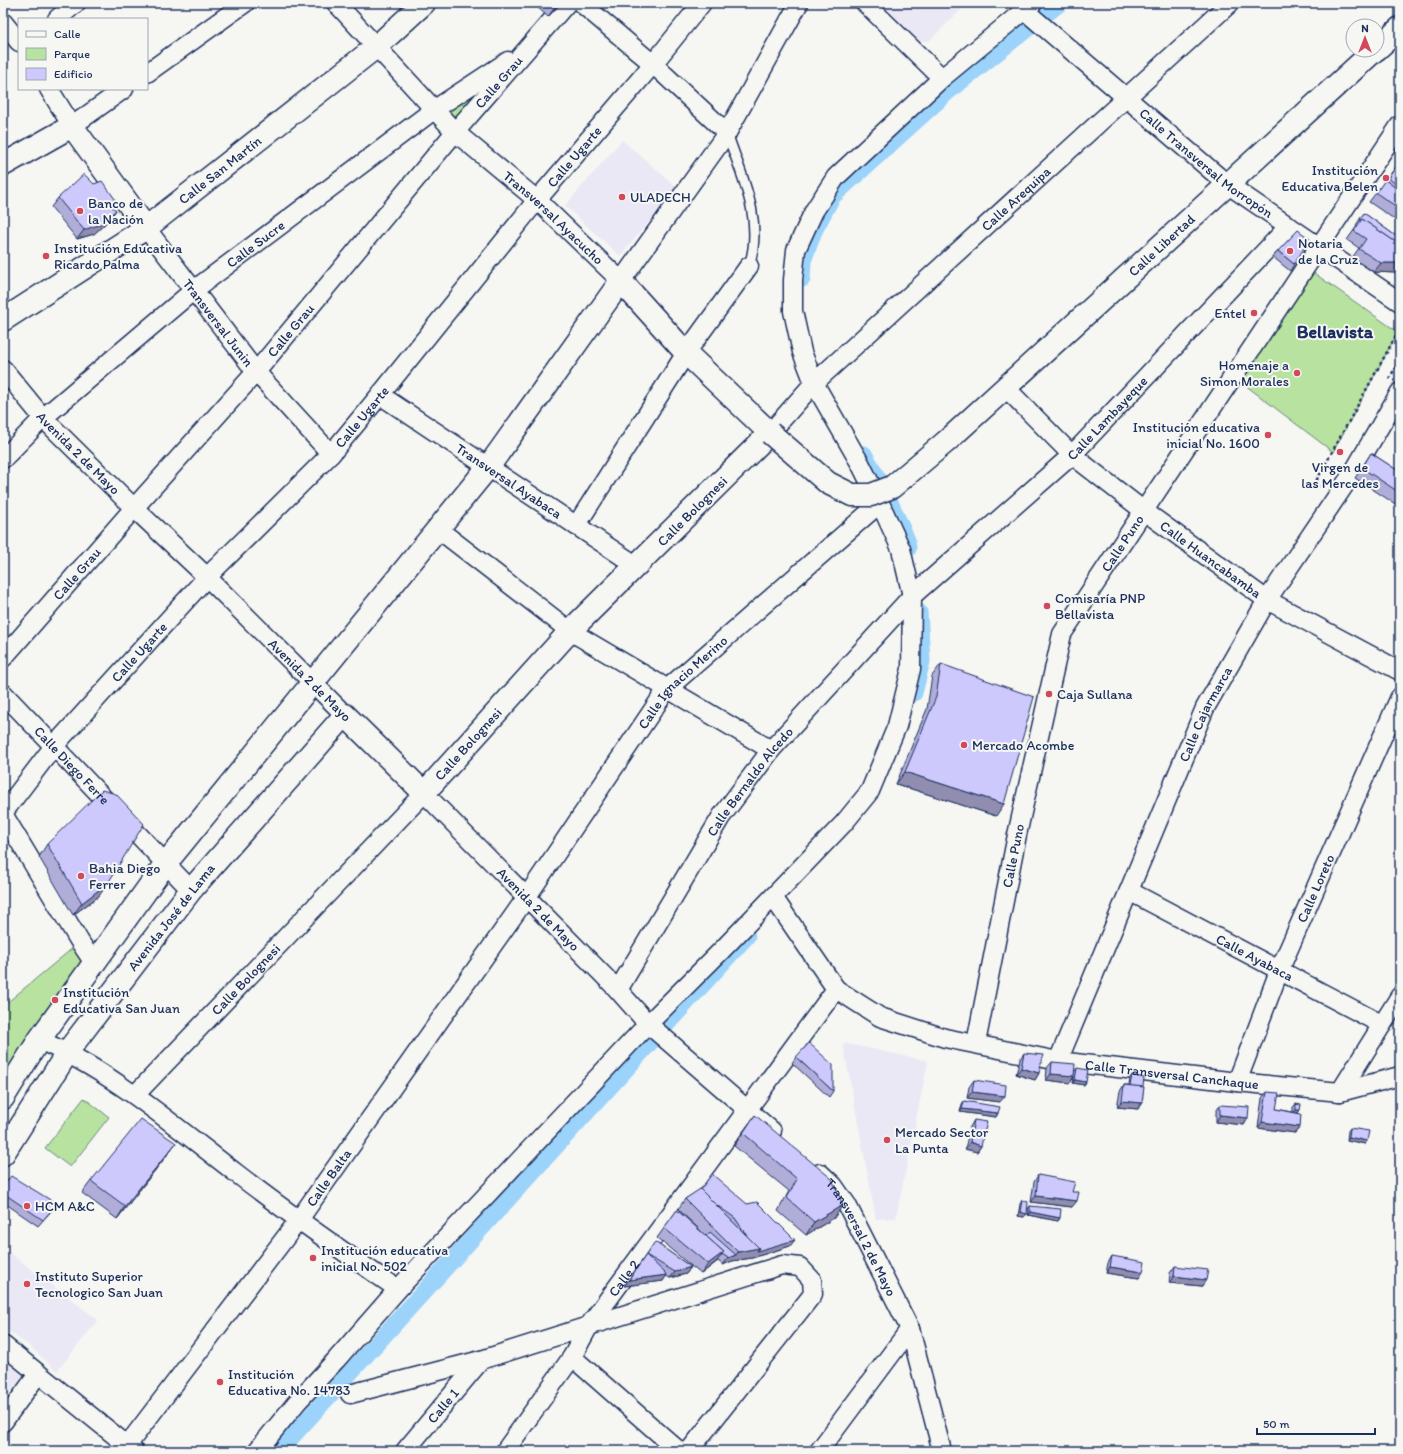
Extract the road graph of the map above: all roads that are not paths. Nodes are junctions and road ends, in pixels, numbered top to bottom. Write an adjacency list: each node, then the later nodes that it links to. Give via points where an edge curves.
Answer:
1 (76, 3): 12 (street)
2 (245, 3): 21 (street)
3 (336, 3): 17 (street, Transversal Ayacucho)
4 (424, 3): 17 (main road, Calle San Martín)
5 (567, 3): 18 (street)
6 (581, 3): 20 (street)
7 (702, 3): 20 (street, Calle Ugarte)
8 (799, 3): 30 (street)
9 (865, 3): 22 (street)
10 (1230, 3): 25 (street, Calle Arequipa)
11 (1028, 6): 22 (street); 25 (street, Calle Transversal Morropón)
12 (58, 18)
13 (3, 22): 15 (street)
14 (1400, 28): 16 (main road, Calle Libertad)
15 (18, 41)
16 (1385, 41)
17 (376, 48): 26 (street, Transversal Ayacucho); 35 (main road, Calle San Martín)
18 (524, 51): 26 (street, Calle Sucre); 29 (street, Calle Grau)
19 (1366, 58): 32 (main road, Calle Libertad)
20 (653, 64): 30 (street); 33 (street, Calle Ugarte)
21 (148, 71)
22 (942, 78): 47 (street, via 836,178 814,211 796,250 793,311)
23 (50, 90): 28 (street)
24 (123, 90): 28 (street)
25 (1126, 98): 32 (street, Calle Transversal Morropón); 47 (street, Calle Arequipa)
26 (435, 109): 29 (street, Transversal Ayacucho); 39 (street, Calle Sucre)
27 (1400, 125): 36 (street, Calle Puno)
28 (72, 126): 31 (main road); 35 (main road, Transversal Junin)
29 (455, 132): 33 (street, Transversal Ayacucho); 44 (street, Calle Grau)
30 (727, 133): 37 (lane, via 753,211 755,243); 38 (street)
31 (3, 165)
32 (1227, 184): 34 (street, Calle Transversal Morropón); 46 (main road, Calle Libertad)
33 (537, 200): 38 (street, Transversal Ayacucho); 48 (street, Calle Ugarte)
34 (1289, 226): 36 (street, Calle Transversal Morropón); 53 (street, Calle Lambayeque)
35 (146, 228): 39 (street, Transversal Junin); 41 (main road, Calle San Martín)
36 (1319, 246): 40 (street, Calle Transversal Morropón); 58 (street, Calle Puno)
37 (749, 266): 42 (street)
38 (621, 281): 42 (main road, Transversal Ayacucho); 55 (main road)
39 (194, 290): 44 (street, Transversal Junin); 49 (street, Calle Sucre)
40 (1400, 302)
41 (3, 320)
42 (686, 352): 50 (main road, Transversal Ayacucho); 59 (street)
43 (3, 369): 49 (street, Avenida 2 de Mayo)
44 (256, 372): 52 (street, Transversal Junin); 57 (street, Calle Grau)
45 (1394, 386): 64 (street, Calle Cajarmarca, via 1354,471)
46 (1005, 387): 51 (main road, Calle Libertad); 53 (street, Calle Huancabamba)
47 (809, 390): 50 (street, Calle Bolognesi); 56 (street, via 860,463)
48 (380, 395): 52 (street, Calle Ugarte); 55 (street, Transversal Ayabaca)
49 (43, 418): 54 (street, Calle Sucre); 57 (street, Avenida 2 de Mayo)
50 (770, 433): 51 (main road, Transversal Ayacucho, bridge, via 828,483 852,495 871,495 892,487); 61 (main road, Calle Bolognesi)
51 (948, 440)
52 (331, 454): 62 (street, Calle Ugarte)
53 (1072, 455): 58 (street, Calle Huancabamba); 63 (street, Calle Lambayeque)
54 (3, 459)
55 (489, 466): 59 (street, Transversal Ayabaca); 60 (main road)
56 (880, 503): 63 (street, via 901,549); 69 (street, Calle Ignacio Merino)
57 (134, 508): 62 (street, Avenida 2 de Mayo); 66 (street, Calle Grau)
58 (1144, 511): 64 (street, Calle Huancabamba); 90 (street, Calle Puno, via 1062,634 1017,835)
59 (576, 526): 61 (street, Transversal Ayabaca)
60 (438, 529): 65 (street); 68 (main road)
61 (637, 566): 65 (main road, Calle Bolognesi)
62 (207, 577): 68 (street, Avenida 2 de Mayo); 73 (street, Calle Ugarte)
63 (912, 596): 74 (street, Calle Bernaldo Alcedo); 80 (street, via 911,669 897,726 870,791 844,823)
64 (1267, 600): 67 (street, Calle Huancabamba); 79 (street, Calle Cajarmarca, via 1205,708)
65 (570, 631): 69 (street); 75 (main road, Calle Bolognesi)
66 (3, 658)
67 (1400, 671)
68 (313, 683): 72 (street, Avenida 2 de Mayo); 77 (main road)
69 (667, 689): 74 (street); 81 (street, Calle Ignacio Merino)
70 (3, 693): 73 (street, Calle Diego Ferre)
71 (1400, 697): 83 (street, Calle Loreto)
72 (345, 715): 75 (main road, Avenida 2 de Mayo); 78 (main road, Avenida José de Lama)
73 (54, 746): 76 (street, Calle Ugarte); 77 (street, Calle Diego Ferre)
74 (772, 750): 85 (street, Calle Bernaldo Alcedo, via 721,817)
75 (424, 793): 81 (street, Avenida 2 de Mayo); 96 (street, Calle Bolognesi)
76 (3, 813): 82 (street)
77 (166, 863): 78 (street, Calle Diego Ferre); 82 (main road)
78 (191, 890): 91 (main road, Avenida José de Lama)
79 (1129, 891): 83 (street, Calle Ayabaca); 92 (street, Calle Cajarmarca)
80 (773, 897): 84 (street); 88 (street)
81 (526, 898): 85 (street, Avenida 2 de Mayo); 102 (street, Calle Balta)
82 (94, 963): 89 (main road)
83 (1279, 971): 87 (street, Calle Ayabaca); 94 (street, Calle Loreto)
84 (836, 989): 90 (street, Calle Transversal Canchaque, via 880,1017 945,1038); 98 (street, Calle 2)
85 (618, 990): 88 (street)
86 (1400, 996): 87 (street)
87 (1381, 1024): 95 (street)
88 (650, 1025): 98 (street); 103 (street)
89 (39, 1040): 91 (street); 97 (main road)
90 (976, 1043): 92 (street, Calle Transversal Canchaque)
91 (68, 1052): 96 (street); 100 (main road, Avenida José de Lama)
92 (1058, 1061): 94 (street, Calle Transversal Canchaque)
93 (1400, 1076): 95 (street, Calle Transversal Canchaque)
94 (1237, 1082): 95 (street, Calle Transversal Canchaque)
95 (1340, 1092)
96 (135, 1096): 102 (street)
97 (3, 1098)
98 (746, 1109): 99 (street); 104 (street, Calle 2)
99 (787, 1144)
100 (3, 1154)
101 (810, 1165): 105 (street, Transversal 2 de Mayo, via 833,1185 847,1205)
102 (298, 1221): 103 (street); 112 (street, Calle Balta)
103 (398, 1289): 113 (street, via 296,1402)
104 (590, 1324): 107 (street, Calle 2); 108 (street); 117 (street, via 782,1265 800,1267 812,1280 813,1294)
105 (910, 1329): 118 (street); 119 (street, Transversal 2 de Mayo)
106 (3, 1345): 109 (street)
107 (572, 1357): 115 (street, Calle 2); 116 (street)
108 (481, 1360): 110 (street); 114 (street, Calle 1)
109 (38, 1374): 111 (street); 112 (street)
110 (350, 1394)
111 (3, 1422)
112 (128, 1449)
113 (257, 1451)
114 (405, 1451)
115 (505, 1451)
116 (679, 1451)
117 (689, 1451)
118 (819, 1451)
119 (942, 1451)

